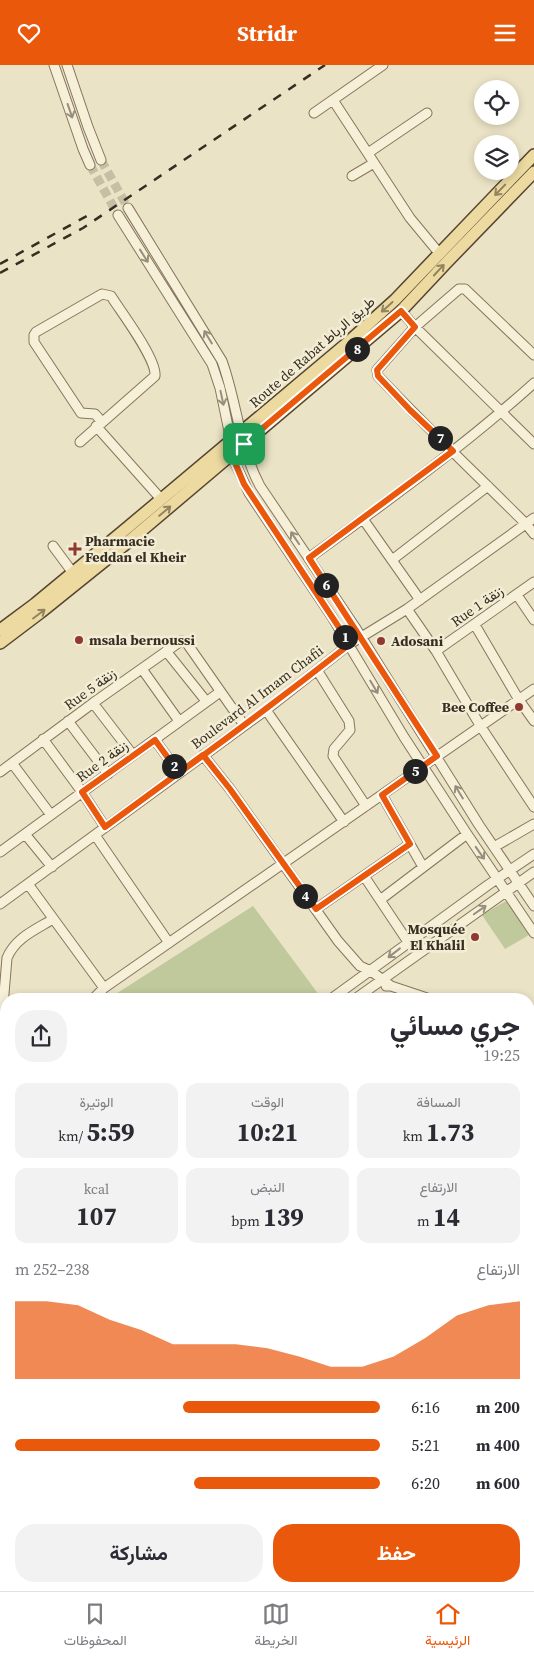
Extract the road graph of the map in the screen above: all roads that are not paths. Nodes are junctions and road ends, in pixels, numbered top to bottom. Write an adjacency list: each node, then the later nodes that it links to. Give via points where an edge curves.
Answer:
1 (54, 65): 11 (street, one-way to 11)
2 (67, 65): 9 (street)
3 (383, 65): 4 (street)
4 (333, 100): 5 (street); 7 (street)
5 (314, 113)
6 (427, 113): 7 (street)
7 (368, 153): 10 (street)
8 (534, 155): 16 (main road, Route de Rabat طريق الرباط, one-way to 16)
9 (101, 160)
10 (374, 163): 13 (street); 16 (street, via 410,218)
11 (90, 165)
12 (534, 172): 17 (main road, Route de Rabat طريق الرباط, one-way to 12)
13 (352, 176)
14 (128, 208): 23 (street, one-way to 14, via 222,361)
15 (118, 215): 24 (street, one-way to 24, via 212,365)
16 (439, 253): 23 (main road, Route de Rabat طريق الرباط, one-way to 23, via 388,306)
17 (401, 311): 18 (street); 26 (main road, Route de Rabat طريق الرباط)
18 (415, 327): 19 (street, via 459,289 465,289); 21 (street); 28 (street, via 377,373)
19 (534, 355)
20 (534, 383): 21 (street)
21 (502, 411): 27 (street); 28 (street)
22 (99, 424): 22 (street, via 155,376 156,371 111,296 102,294 36,332 34,338 81,413 95,414); 25 (street); 31 (street)
23 (241, 432): 24 (main road, Route de Rabat طريق الرباط); 26 (street)
24 (230, 441): 29 (street); 31 (main road, Route de Rabat طريق الرباط)
25 (80, 442)
26 (244, 444): 29 (main road, Route de Rabat طريق الرباط); 37 (street, one-way to 26, via 260,486)
27 (534, 444)
28 (453, 451): 30 (street); 33 (street)
29 (233, 454): 48 (main road, Route de Rabat طريق الرباط, one-way to 29, via 71,589); 49 (street, via 249,493)
30 (488, 486): 34 (street); 38 (street)
31 (161, 499): 39 (main road, Route de Rabat طريق الرباط)
32 (534, 518): 34 (street, Boulevard Al Imam Chafii)
33 (363, 519): 37 (street); 38 (street)
34 (526, 524): 35 (street); 42 (street, Boulevard Al Imam Chafii)
35 (534, 534)
36 (54, 545): 39 (street)
37 (309, 558): 47 (street)
38 (392, 560): 42 (street)
39 (72, 573): 46 (main road, Route de Rabat طريق الرباط)
40 (534, 583): 41 (street, Rue 1 زنقة)
41 (516, 595): 44 (street); 45 (street, Rue 1 زنقة)
42 (420, 600): 43 (street, Boulevard Al Imam Chafii)
43 (407, 609): 47 (street, Boulevard Al Imam Chafii); 51 (street)
44 (534, 620)
45 (474, 625): 51 (street, Rue 1 زنقة); 56 (street)
46 (0, 630)
47 (361, 637): 49 (street, Boulevard Al Imam Chafii); 69 (street)
48 (0, 643)
49 (350, 644): 53 (street, Boulevard Al Imam Chafii); 71 (street, one-way to 71)
50 (166, 651): 52 (street, Rue 5 زنقة); 55 (street, Rue 5 زنقة, via 186,641); 57 (street)
51 (436, 651): 64 (street)
52 (142, 669): 58 (street, Rue 5 زنقة); 61 (street)
53 (318, 670): 59 (street, Boulevard Al Imam Chafii); 77 (street, via 350,726 334,749 333,756)
54 (534, 689): 56 (street)
55 (220, 692): 57 (street, Rue 2 زنقة); 63 (street)
56 (519, 700): 62 (street); 64 (street)
57 (206, 701): 61 (street, Rue 2 زنقة)
58 (94, 703): 60 (street, Rue 5 زنقة); 67 (street)
59 (266, 710): 63 (street, Boulevard Al Imam Chafii); 80 (street)
60 (68, 721): 65 (street, Rue 5 زنقة); 73 (street)
61 (179, 721): 66 (street, Rue 2 زنقة)
62 (534, 721)
63 (244, 725): 68 (street, Boulevard Al Imam Chafii)
64 (481, 727): 69 (street); 78 (street)
65 (43, 739): 70 (street, Rue 5 زنقة); 75 (street)
66 (155, 740): 67 (street, Rue 2 زنقة); 74 (street)
67 (133, 755): 73 (street, Rue 2 زنقة)
68 (203, 755): 74 (street, Boulevard Al Imam Chafii); 90 (street)
69 (437, 756): 71 (street); 87 (street, one-way to 69)
70 (12, 763): 72 (street, Rue 5 زنقة); 79 (street)
71 (423, 765): 76 (street); 84 (street)
72 (0, 772)
73 (108, 773): 75 (street, Rue 2 زنقة)
74 (179, 773): 82 (street, Boulevard Al Imam Chafii)
75 (82, 792): 79 (street, Rue 2 زنقة); 82 (street)
76 (382, 795): 77 (street); 86 (street)
77 (366, 806): 80 (street)
78 (534, 807)
79 (51, 815): 83 (street, Rue 2 زنقة)
80 (344, 822): 90 (street)
81 (534, 824): 87 (street)
82 (105, 827): 85 (street, Boulevard Al Imam Chafii)
83 (25, 834): 88 (street, Rue 2 زنقة); 91 (street)
84 (467, 834): 92 (street); 96 (street, one-way to 96)
85 (95, 835): 91 (street, Boulevard Al Imam Chafii); 107 (street)
86 (410, 844): 92 (street); 95 (street)
87 (494, 847): 93 (street)
88 (0, 852)
89 (534, 854): 93 (street)
90 (283, 864): 103 (street); 107 (street)
91 (52, 867): 97 (street, Boulevard Al Imam Chafii)
92 (423, 867): 100 (street)
93 (510, 870): 96 (street); 98 (street)
94 (534, 872): 98 (street)
95 (364, 876): 100 (street); 103 (street)
96 (498, 879): 99 (street); 106 (street)
97 (28, 884): 101 (street, Boulevard Al Imam Chafii); 104 (street)
98 (519, 884): 99 (street); 102 (street)
99 (506, 891): 105 (street); 111 (street, one-way to 99)
100 (380, 901): 106 (street)
101 (0, 904)
102 (534, 906)
103 (316, 909): 108 (street)
104 (53, 919): 114 (street); 115 (street, via 15,942 7,958)
105 (534, 933)
106 (408, 942): 109 (street, one-way to 109)
107 (169, 943): 114 (street)
108 (360, 966): 109 (street); 110 (street)
109 (371, 971): 110 (street); 111 (street)
110 (361, 979): 113 (street); 117 (street)
111 (382, 979): 112 (street); 113 (street)
112 (391, 985): 113 (street); 119 (street)
113 (371, 987): 118 (street)
114 (104, 988): 116 (street)
115 (4, 993)
116 (99, 993)
117 (341, 993)
118 (363, 993)
119 (413, 993)

